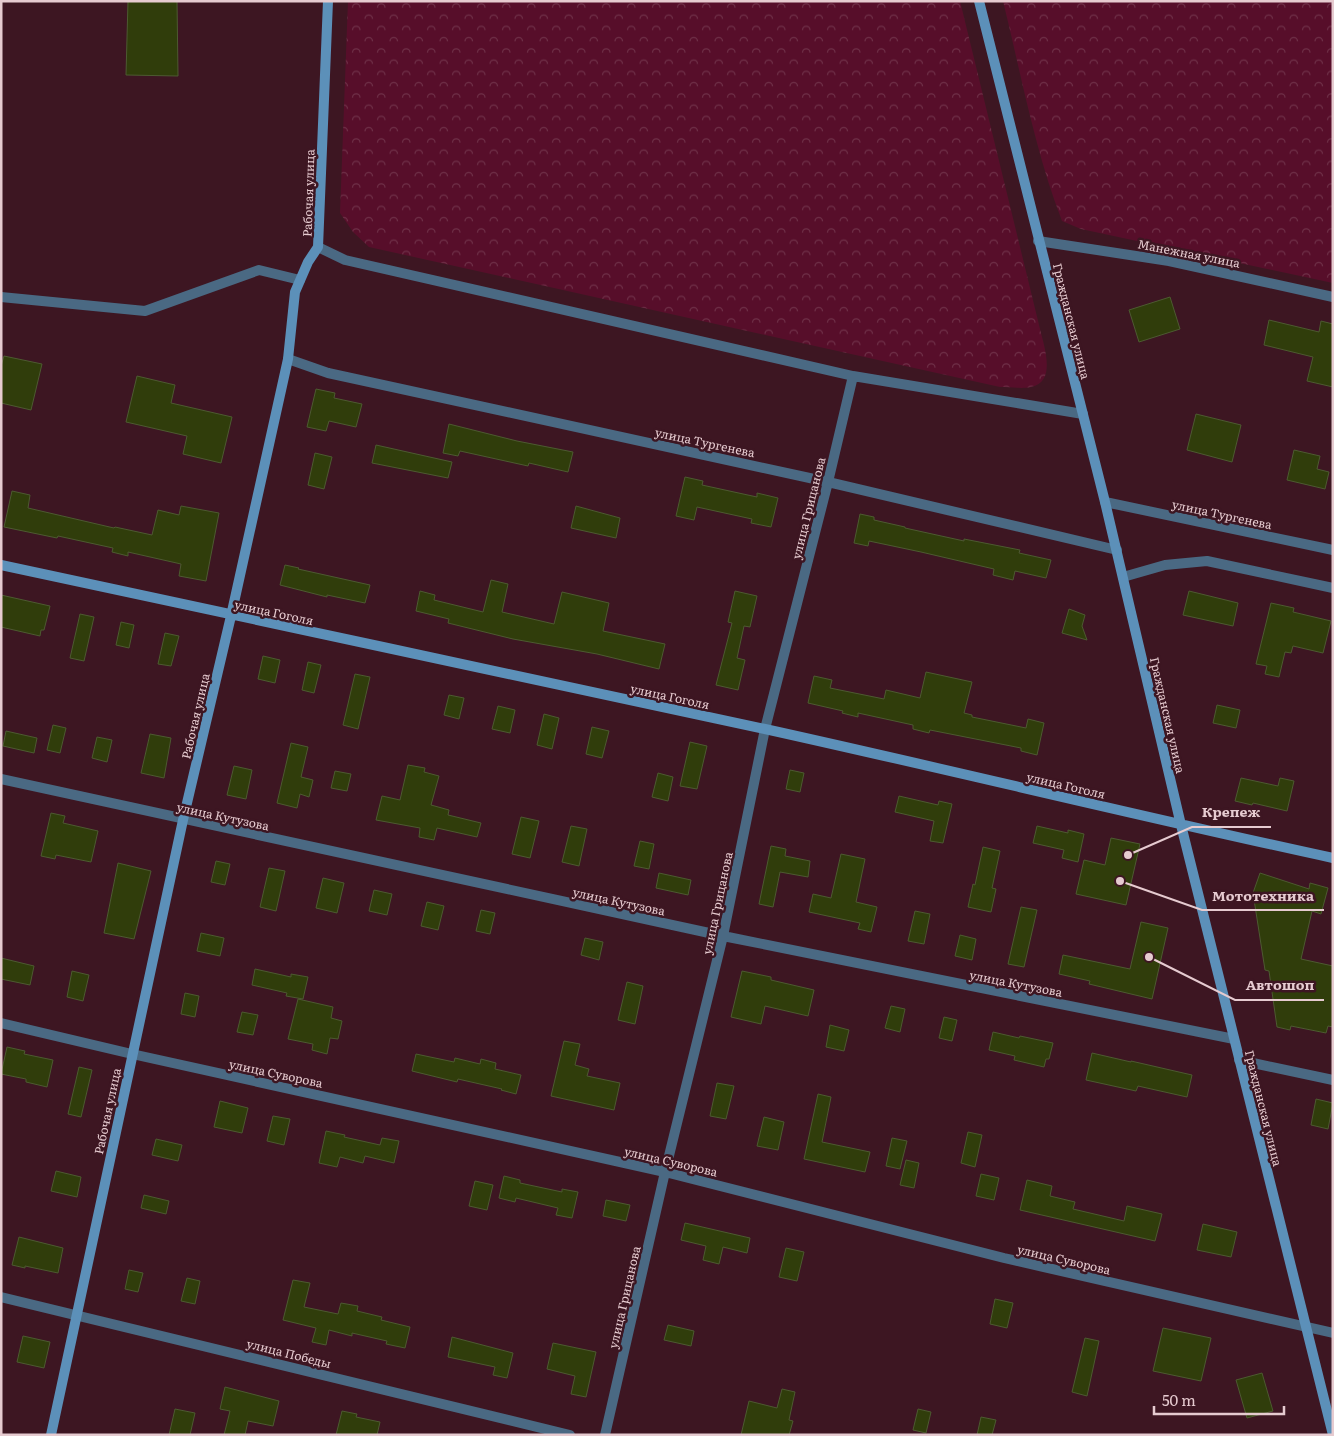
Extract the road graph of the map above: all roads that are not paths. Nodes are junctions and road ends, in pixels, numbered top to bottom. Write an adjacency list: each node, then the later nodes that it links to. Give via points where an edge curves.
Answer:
1 (328, 1): 4 (main road, Рабочая улица)
2 (979, 1): 3 (main road, Гражданская улица)
3 (1038, 241): 7 (street, Манежная улица, via 1169,261); 10 (main road, Гражданская улица)
4 (318, 247): 5 (main road, Рабочая улица); 9 (street, via 345,260)
5 (300, 280): 6 (street, via 259,270 145,311); 8 (main road, Рабочая улица, via 295,292)
6 (1, 297)
7 (1333, 297)
8 (288, 359): 11 (street, улица Тургенева, via 328,373); 18 (main road, Рабочая улица)
9 (853, 376): 10 (street); 11 (street, улица Грицанова)
10 (1083, 414): 12 (main road, Гражданская улица)
11 (828, 482): 13 (street, улица Тургенева); 19 (street, улица Грицанова)
12 (1105, 502): 13 (main road, Гражданская улица); 14 (street, улица Тургенева)
13 (1117, 550): 16 (main road, Гражданская улица)
14 (1333, 550)
15 (1, 565): 18 (main road, улица Гоголя)
16 (1123, 577): 17 (street, via 1165,565 1207,561); 22 (main road, Гражданская улица)
17 (1333, 588)
18 (231, 616): 19 (main road, улица Гоголя); 21 (main road, Рабочая улица)
19 (765, 729): 22 (main road, улица Гоголя); 24 (street, улица Грицанова)
20 (1, 779): 21 (street, улица Кутузова)
21 (183, 820): 24 (street, улица Кутузова); 27 (main road, Рабочая улица)
22 (1181, 825): 23 (main road, улица Гоголя); 26 (main road, Гражданская улица)
23 (1333, 858)
24 (723, 936): 26 (street, улица Кутузова); 30 (street, улица Грицанова)
25 (1, 1023): 27 (street, улица Суворова)
26 (1234, 1039): 28 (main road, Гражданская улица)
27 (132, 1054): 30 (street, улица Суворова); 32 (main road, Рабочая улица)
28 (1239, 1060): 29 (street); 33 (main road, Гражданская улица)
29 (1333, 1080)
30 (666, 1172): 33 (street, улица Суворова, via 1004,1258); 38 (street, улица Грицанова)
31 (1, 1297): 32 (street, улица Победы)
32 (76, 1314): 36 (main road, Рабочая улица); 37 (street, улица Победы)
33 (1306, 1327): 34 (street, улица Суворова); 35 (main road, Гражданская улица)
34 (1333, 1333)
35 (1333, 1434)
36 (51, 1435)
37 (570, 1435)
38 (605, 1435)

